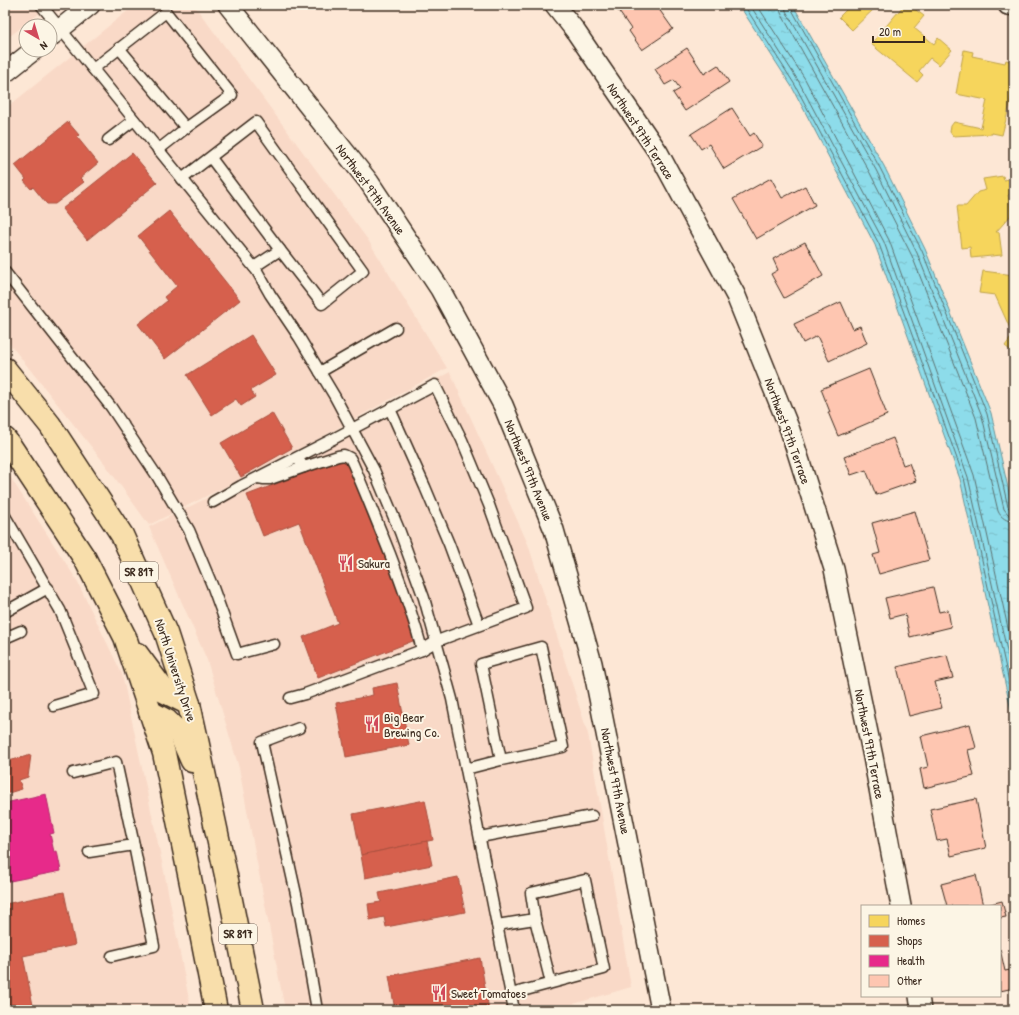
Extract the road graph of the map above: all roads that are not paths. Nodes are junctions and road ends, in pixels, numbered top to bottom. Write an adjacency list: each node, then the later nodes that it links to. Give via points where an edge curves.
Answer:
1 (41, 5): 7 (lane)
2 (90, 5): 8 (street)
3 (228, 5): 67 (street, Northwest 97th Avenue, via 369,182 440,289 503,405 554,530 592,663)
4 (555, 5): 56 (street, Northwest 97th Terrace, via 658,152 736,296 790,430 834,569)
5 (1008, 5): 6 (street)
6 (1014, 6)
7 (48, 18)
8 (58, 31)
9 (58, 36): 12 (lane)
10 (120, 48): 12 (lane); 15 (lane); 15 (lane, via 166,12 232,95)
11 (24, 58): 13 (street)
12 (93, 69): 14 (lane)
13 (5, 73)
14 (134, 120): 16 (lane); 17 (lane)
15 (186, 128): 17 (lane)
16 (108, 140)
17 (158, 150): 19 (lane)
18 (211, 158): 19 (lane); 20 (lane); 20 (lane, via 256,122 363,271 322,304)
19 (182, 179): 21 (lane)
20 (280, 250): 21 (lane)
21 (254, 267): 25 (lane)
22 (5, 272): 41 (lane, via 111,407 157,476 189,530 237,654)
23 (396, 328): 25 (lane)
24 (5, 369): 44 (main road, North University Drive / SR 817, via 50,425 122,536 166,633)
25 (320, 372): 27 (lane)
26 (390, 409): 27 (lane); 36 (lane, via 426,487); 36 (lane, via 435,385 462,440 489,505 526,608)
27 (353, 429): 29 (lane); 40 (lane, via 374,470 400,532)
28 (5, 439): 38 (main road, SR 817, via 85,560)
29 (297, 458): 30 (lane); 31 (lane)
30 (304, 467): 31 (lane, via 270,479); 42 (lane, via 338,456 350,458 370,501 411,610)
31 (258, 478): 32 (lane)
32 (213, 502)
33 (5, 516): 34 (lane)
34 (48, 588): 35 (lane); 45 (lane, via 60,610 94,694)
35 (8, 611)
36 (479, 625): 40 (lane)
37 (21, 631): 39 (lane)
38 (125, 637): 44 (main road, via 165,692); 46 (main road, SR 817)
39 (5, 638)
40 (437, 641): 42 (lane); 49 (lane, via 452,698)
41 (274, 644)
42 (422, 650): 43 (lane)
43 (290, 698)
44 (188, 704): 51 (main road, North University Drive / SR 817)
45 (54, 706)
46 (150, 712): 51 (main road, via 167,721 180,734); 63 (main road, SR 817, via 164,753)
47 (300, 728): 65 (lane, via 262,742 298,903)
48 (501, 760): 48 (lane, via 563,747 541,647 481,664); 49 (lane)
49 (466, 769): 53 (lane)
50 (73, 773): 54 (lane, via 116,762)
51 (211, 804): 64 (main road, North University Drive / SR 817)
52 (592, 816): 53 (lane)
53 (480, 837): 58 (lane)
54 (134, 845): 55 (lane); 59 (lane, via 154,946)
55 (89, 852)
56 (901, 905)
57 (535, 919): 58 (lane); 60 (lane); 60 (lane, via 531,892 586,880 604,969)
58 (497, 925): 61 (lane)
59 (112, 956)
60 (551, 983): 61 (lane)
61 (511, 994): 66 (lane)
62 (919, 997): 68 (street)
63 (216, 1010)
64 (253, 1010)
65 (317, 1010)
66 (514, 1010)
67 (661, 1010)
68 (921, 1010)

